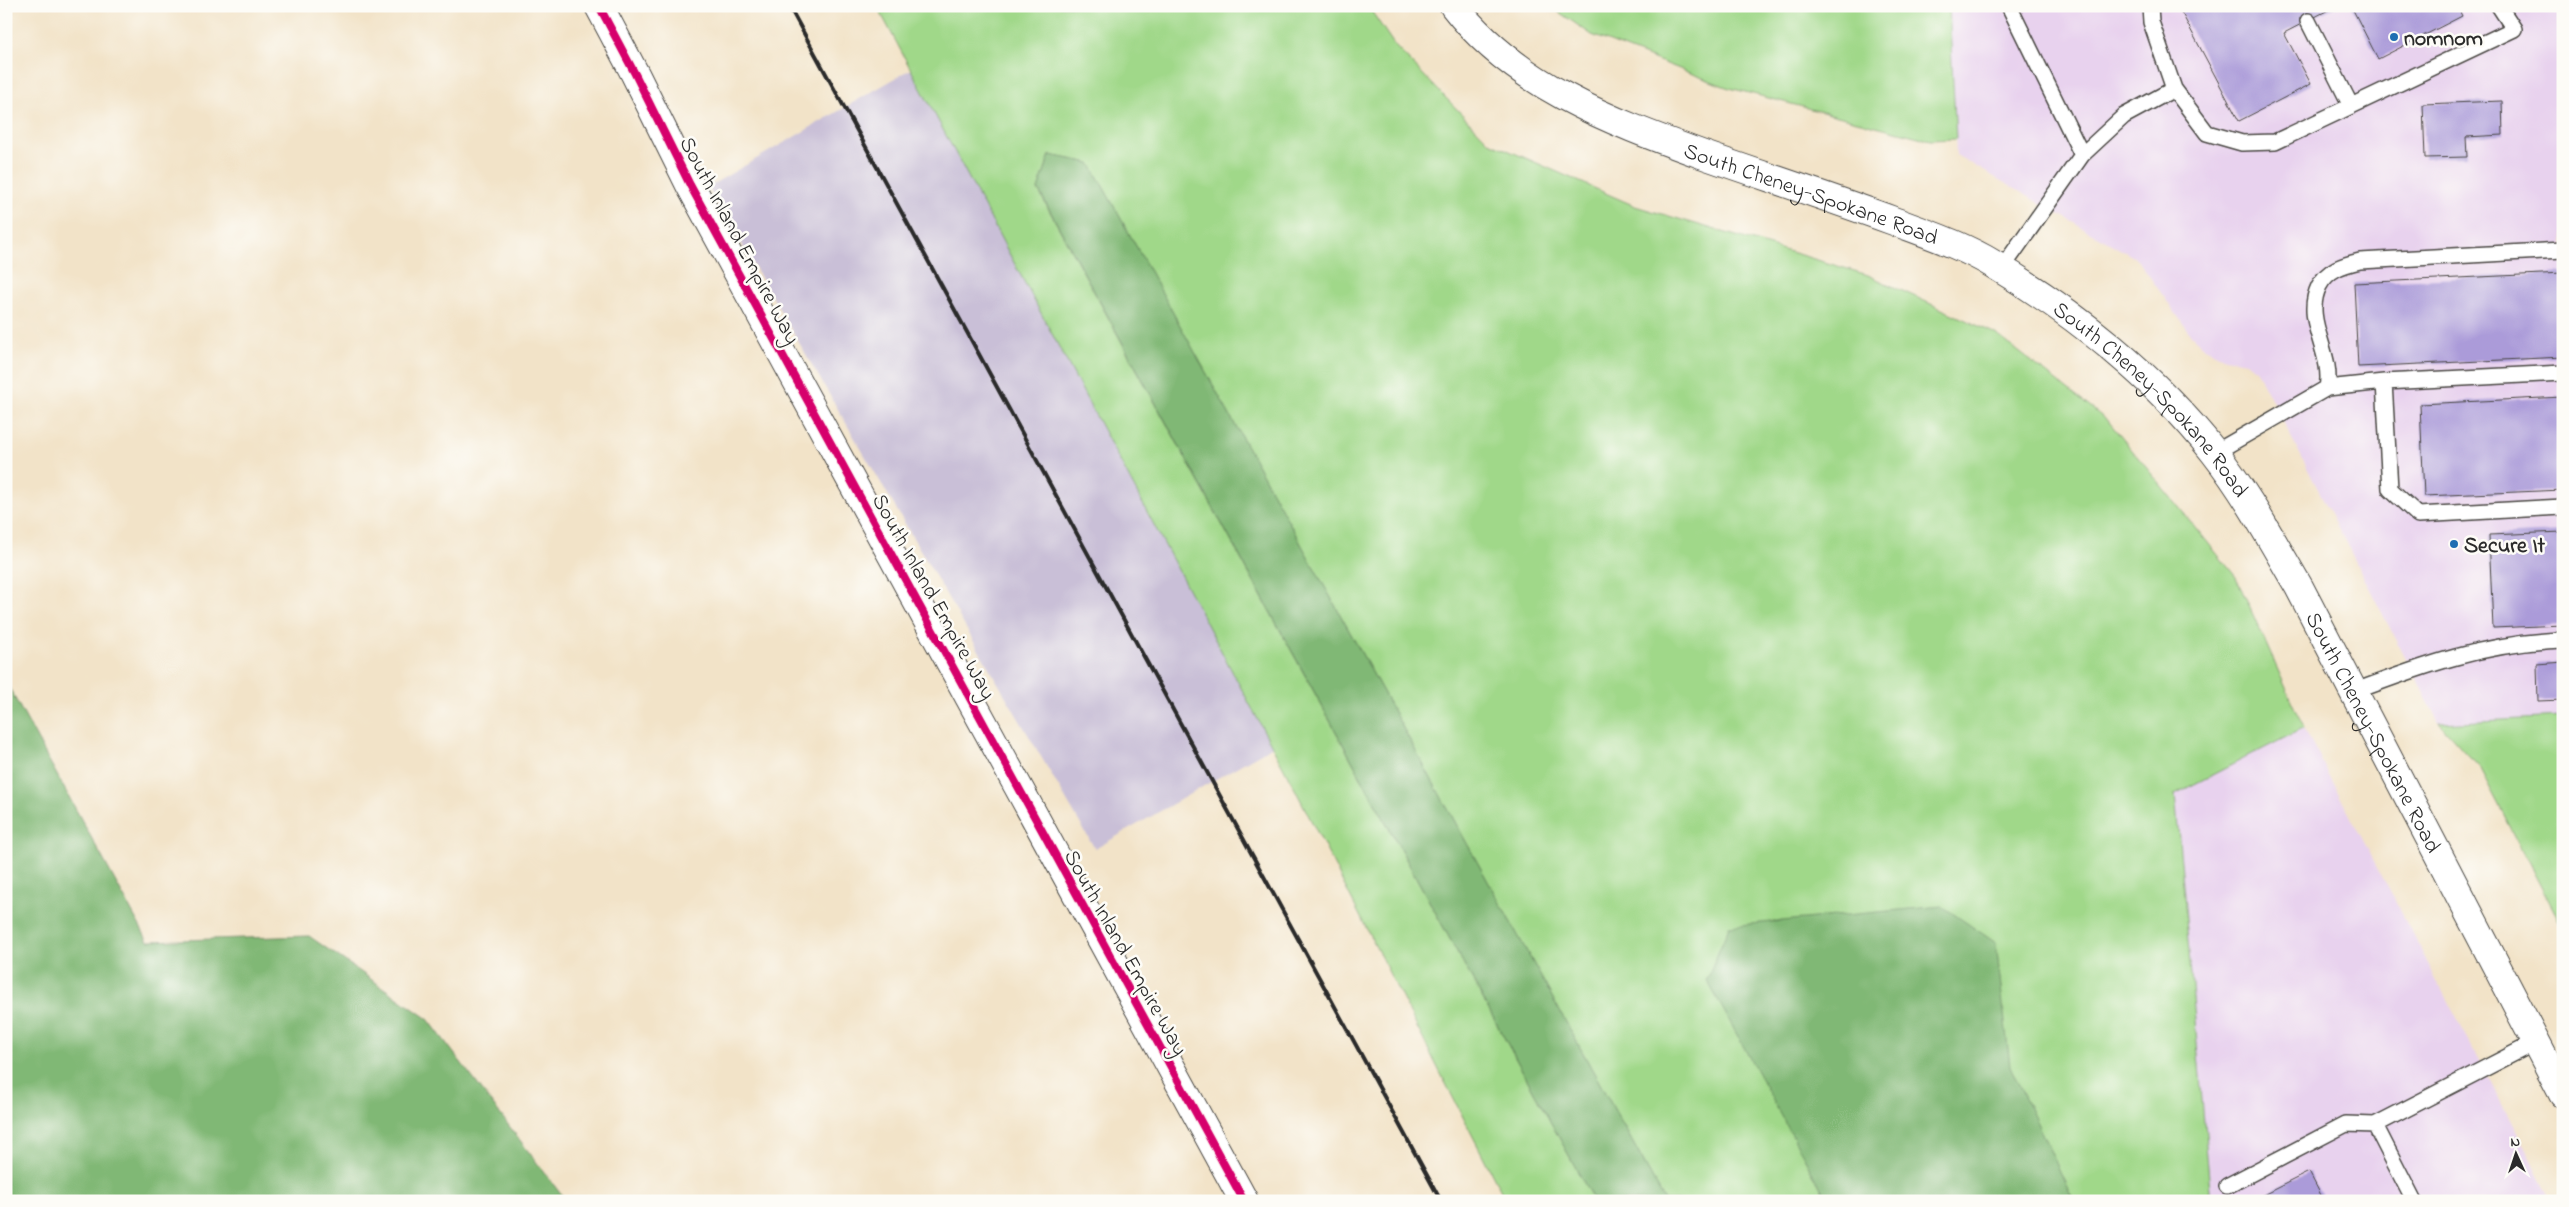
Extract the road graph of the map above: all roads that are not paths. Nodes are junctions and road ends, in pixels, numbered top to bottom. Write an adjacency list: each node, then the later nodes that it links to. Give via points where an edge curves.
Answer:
1 (599, 6): 23 (main road, South Inland Empire Way, via 690,186)
2 (1454, 6): 11 (main road, South Cheney-Spokane Road, via 1501,55 1548,88 1589,110 1663,140 1929,234)
3 (2009, 6): 9 (lane)
4 (2150, 6): 7 (lane, via 2151,22)
5 (2499, 6): 8 (lane, via 2514,29)
6 (2308, 21): 8 (lane)
7 (2174, 89): 8 (lane, via 2207,133 2242,143 2275,142); 9 (lane, via 2124,116)
8 (2351, 106)
9 (2082, 155): 11 (lane)
10 (2563, 250): 14 (lane, via 2360,261 2341,265 2324,277 2315,294 2313,317 2330,375)
11 (2001, 270): 15 (main road, South Cheney-Spokane Road, via 2056,306 2115,351 2172,403)
12 (2563, 372): 13 (lane)
13 (2384, 382): 14 (lane); 16 (lane, via 2390,489 2418,515)
14 (2327, 388): 15 (lane)
15 (2214, 453): 18 (main road, South Cheney-Spokane Road, via 2252,508 2294,579)
16 (2563, 507)
17 (2563, 640): 18 (lane, via 2462,654)
18 (2353, 692): 19 (main road, South Cheney-Spokane Road)
19 (2536, 1042): 20 (main road, South Cheney-Spokane Road); 21 (lane)
20 (2563, 1094)
21 (2375, 1125): 22 (lane, via 2346,1124); 24 (lane)
22 (2228, 1186)
23 (1244, 1201)
24 (2414, 1201)

